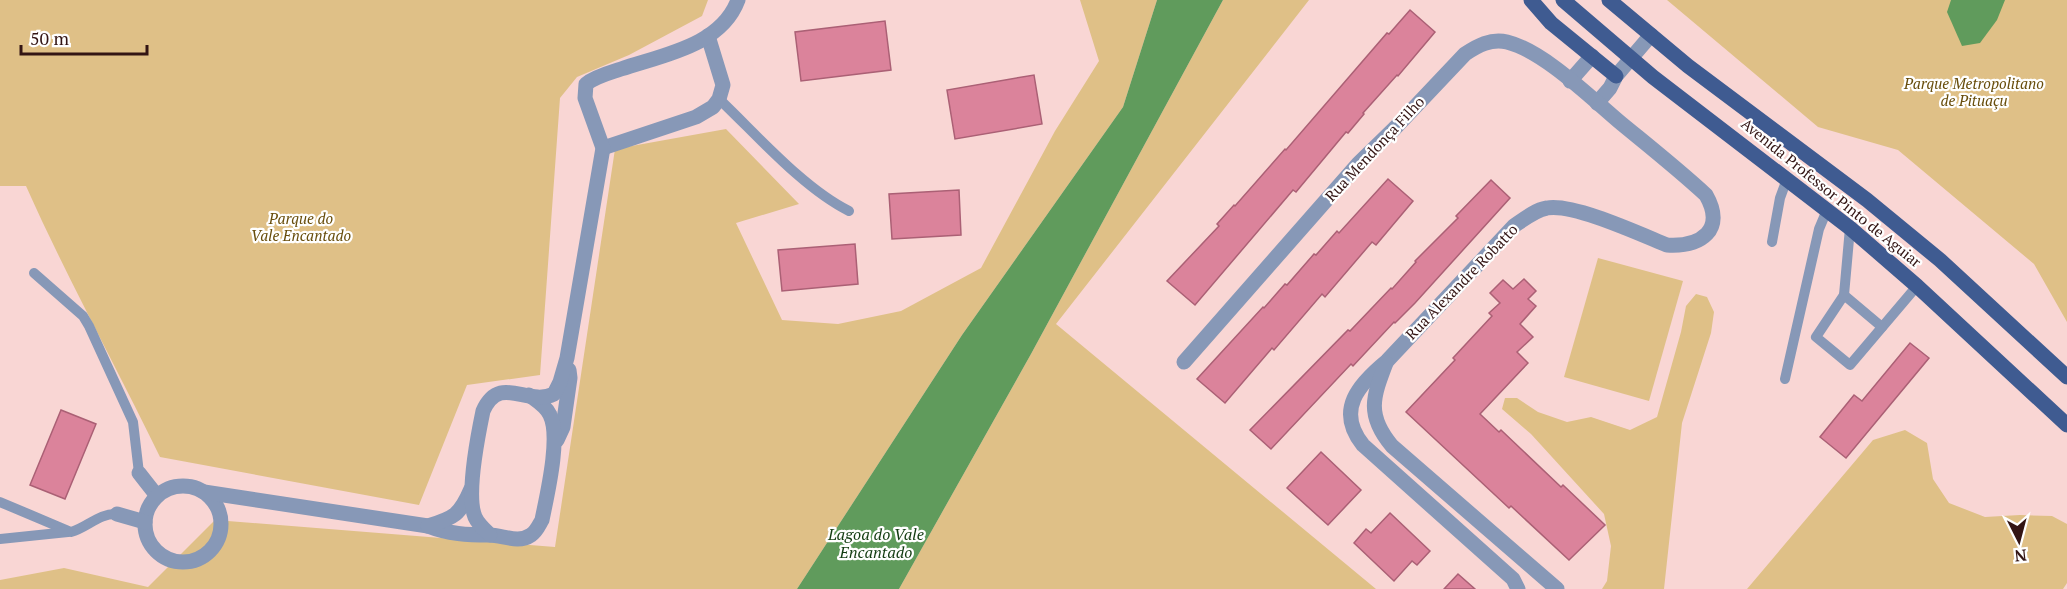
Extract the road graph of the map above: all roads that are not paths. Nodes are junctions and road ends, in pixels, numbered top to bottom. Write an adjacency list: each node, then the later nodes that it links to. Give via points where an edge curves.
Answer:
1 (738, 0): 6 (street, via 727,21)
2 (1531, 0): 7 (main road, via 1551,23)
3 (1563, 0): 8 (main road, Avenida Professor Pinto de Aguiar)
4 (1609, 0): 5 (main road, Avenida Professor Pinto de Aguiar)
5 (1651, 35): 8 (street); 26 (main road, Avenida Professor Pinto de Aguiar, via 1877,207)
6 (708, 36): 11 (street, via 723,85); 13 (street, via 686,48 601,75 586,84 585,98)
7 (1592, 56): 9 (main road); 10 (street)
8 (1631, 59): 9 (street); 14 (main road, Avenida Professor Pinto de Aguiar)
9 (1616, 76): 12 (street)
10 (1570, 81): 12 (street, Rua Mendonça Filho); 25 (street, Rua Mendonça Filho, via 1549,64 1505,41 1478,45 1465,54 1358,164)
11 (719, 99): 13 (street, via 696,117); 16 (lane, via 829,201)
12 (1597, 103): 24 (street, Rua Alexandre Robatto, via 1706,195 1713,217 1707,234 1683,246 1668,245 1573,209 1538,211 1514,226)
13 (603, 148): 23 (street)
14 (1787, 179): 15 (main road, Avenida Professor Pinto de Aguiar); 18 (lane)
15 (1827, 210): 17 (main road, Avenida Professor Pinto de Aguiar); 27 (lane, via 1819,229)
16 (849, 211)
17 (1850, 228): 20 (main road, Avenida Professor Pinto de Aguiar); 21 (lane)
18 (1772, 242)
19 (34, 273): 31 (lane, via 83,316 89,326 133,422)
20 (1917, 286): 22 (lane); 29 (main road, Avenida Professor Pinto de Aguiar)
21 (1844, 295): 22 (lane); 22 (lane, via 1816,337 1850,365)
22 (1882, 327)
23 (567, 358): 28 (street, via 554,394); 30 (street, via 570,378 563,427)
24 (1387, 361): 42 (street, Rua Alexandre Robatto, via 1362,383 1350,413 1353,433 1513,579); 43 (street, Rua Alexandre Robatto, via 1373,406 1382,433 1392,446)
25 (1184, 362)
26 (2067, 377)
27 (1785, 380)
28 (530, 395): 30 (street, via 551,416); 32 (street, via 506,392 488,400 480,424)
29 (2067, 424)
30 (554, 445): 40 (street, via 538,528 523,538)
31 (139, 473): 34 (street)
32 (472, 486): 38 (street, via 458,514); 40 (street, via 475,517)
33 (204, 492): 34 (street, via 175,487); 37 (street, via 217,507 221,527 215,545 200,558 180,562 162,556 148,541); 38 (street)
34 (158, 496): 37 (street, via 151,503)
35 (0, 502): 39 (lane)
36 (117, 514): 37 (street); 39 (lane, via 107,514)
37 (145, 522)
38 (428, 526): 40 (street, via 476,536)
39 (71, 532): 41 (lane)
40 (490, 535)
41 (0, 539)
42 (1518, 589)
43 (1557, 589)

